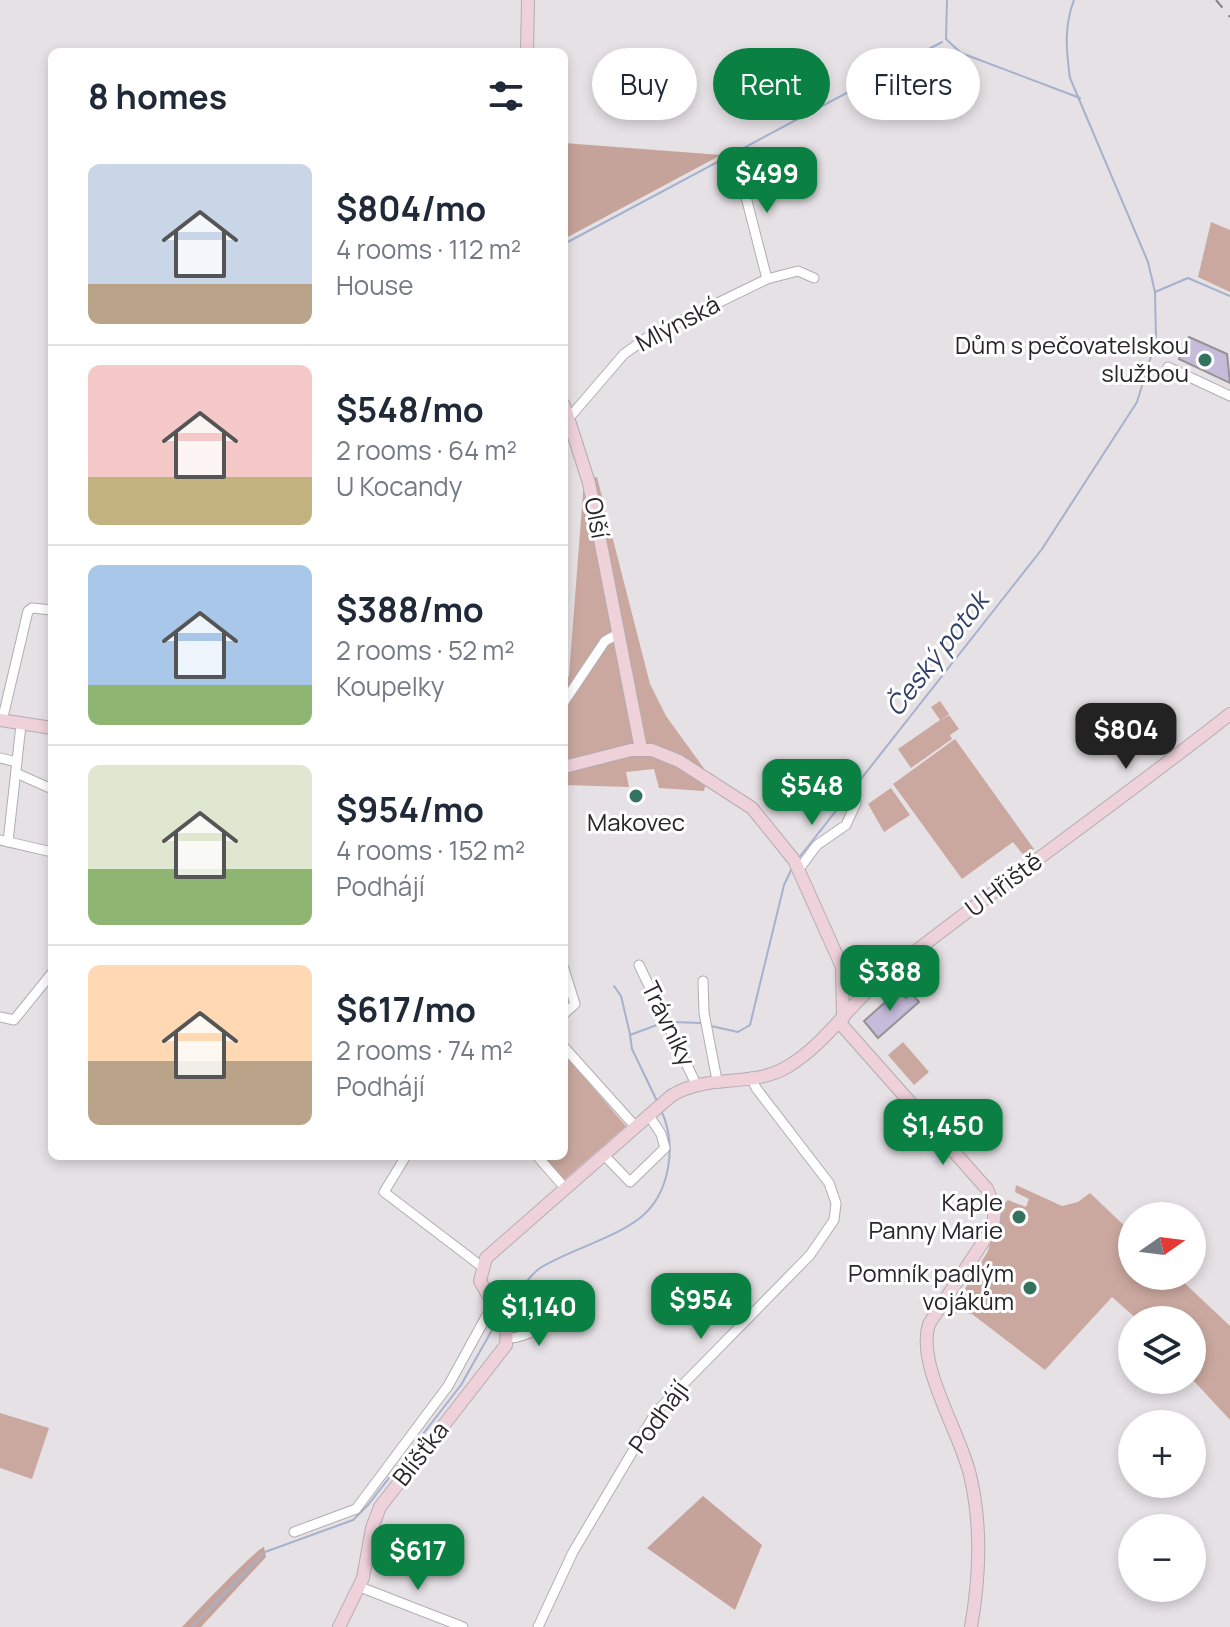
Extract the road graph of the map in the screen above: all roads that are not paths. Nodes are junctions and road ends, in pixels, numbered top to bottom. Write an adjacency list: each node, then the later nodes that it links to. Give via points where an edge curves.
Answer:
1 (528, 0): 2 (street)
2 (527, 48)
3 (736, 158): 5 (street)
4 (756, 175): 5 (street)
5 (741, 179): 7 (street)
6 (814, 278): 7 (street, Mlýnská, via 798,271)
7 (767, 279): 10 (street, Mlýnská, via 637,344)
8 (1168, 367): 9 (street)
9 (1230, 396)
10 (569, 418): 12 (street, Olší, via 589,483)
11 (48, 610): 15 (street, via 28,611)
12 (618, 634): 13 (street, via 605,641); 18 (street, Olší)
13 (568, 696)
14 (1230, 714): 30 (street, U Hřiště)
15 (1, 720): 16 (street)
16 (21, 725): 17 (street); 21 (street)
17 (48, 728)
18 (641, 749): 20 (street); 26 (street, via 671,757 744,801)
19 (0, 758): 21 (street)
20 (568, 766)
21 (16, 768): 22 (street); 24 (street)
22 (48, 787)
23 (856, 803): 26 (street, via 846,825 817,845)
24 (4, 841): 25 (street)
25 (48, 851)
26 (798, 868): 28 (street)
27 (639, 965): 39 (street, Trávníky)
28 (842, 967): 30 (street, via 860,978); 35 (street)
29 (48, 978): 34 (street, via 14,1020)
30 (882, 978): 35 (street, U Hřiště)
31 (703, 981): 38 (street, Trávníky)
32 (568, 982): 33 (street, via 575,1004)
33 (568, 1010)
34 (0, 1017)
35 (841, 1020): 37 (street, U Hřiště, via 790,1066); 55 (street, via 987,1189 994,1204 989,1234 929,1324 927,1357 961,1444 975,1503 978,1574)
36 (568, 1051): 41 (street)
37 (751, 1077): 38 (street, U Hřiště); 54 (street, Podhájí, via 829,1183 836,1203 834,1220 816,1248 656,1412 568,1562)
38 (717, 1080): 39 (street, Trávníky)
39 (696, 1084): 40 (street, Trávníky)
40 (650, 1113): 41 (street, Trávníky); 42 (street, via 665,1148 630,1182)
41 (635, 1126): 42 (street, Trávníky)
42 (603, 1154): 45 (street, Trávníky)
43 (404, 1160): 46 (street, via 384,1192)
44 (540, 1160): 45 (street)
45 (565, 1188): 46 (street, Trávníky)
46 (481, 1266): 47 (street, via 481,1286)
47 (497, 1314): 49 (street); 50 (street, Blíšťka, via 356,1509)
48 (577, 1322): 49 (street, via 563,1319)
49 (508, 1338): 51 (street, Blíšťka, via 380,1507)
50 (294, 1532)
51 (360, 1587): 52 (street, Blíšťka); 53 (street)
52 (339, 1627)
53 (463, 1627)
54 (538, 1627)
55 (971, 1627)

